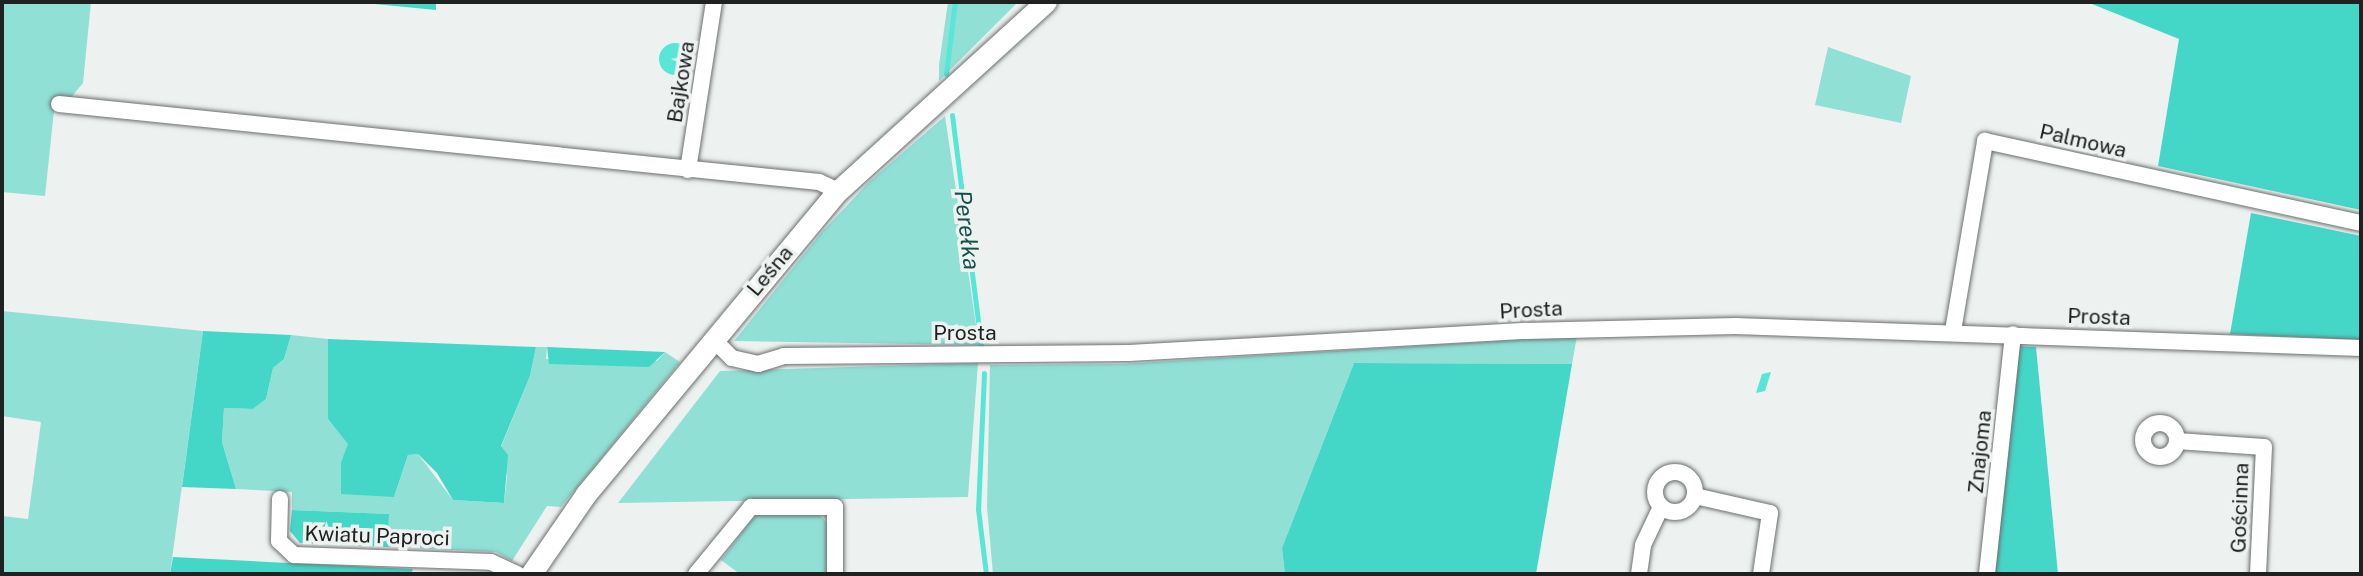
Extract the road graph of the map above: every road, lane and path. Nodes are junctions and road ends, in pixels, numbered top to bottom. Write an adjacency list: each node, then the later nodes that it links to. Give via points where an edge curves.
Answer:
1 (714, 2): 4 (street, Bajkowa)
2 (1046, 2): 5 (street, Leśna)
3 (59, 104): 4 (street)
4 (688, 170): 5 (street, via 818,182)
5 (838, 191): 9 (street, Leśna)
6 (2361, 223): 7 (street, Palmowa, via 1985,141)
7 (1953, 331): 8 (street, Prosta); 9 (street, Prosta, via 1595,328 1129,353 784,356 758,364 732,358)
8 (2013, 334): 10 (street, Prosta); 21 (street, Znajoma)
9 (712, 339): 16 (street, Leśna, via 586,494)
10 (2361, 348)
11 (2177, 442): 22 (street, Gościnna, via 2264,447)
12 (1695, 496): 14 (street, via 1678,512); 14 (street, via 1691,479 1672,471 1656,483 1655,497); 20 (street, via 1770,513)
13 (280, 499): 15 (street, Kwiatu Paproci, via 279,541 294,555 491,562)
14 (1661, 507): 19 (street, via 1643,545)
15 (517, 574)
16 (531, 574)
17 (696, 574): 18 (street, via 751,507 835,507)
18 (835, 574)
19 (1639, 574)
20 (1761, 574)
21 (1987, 574)
22 (2259, 574)

